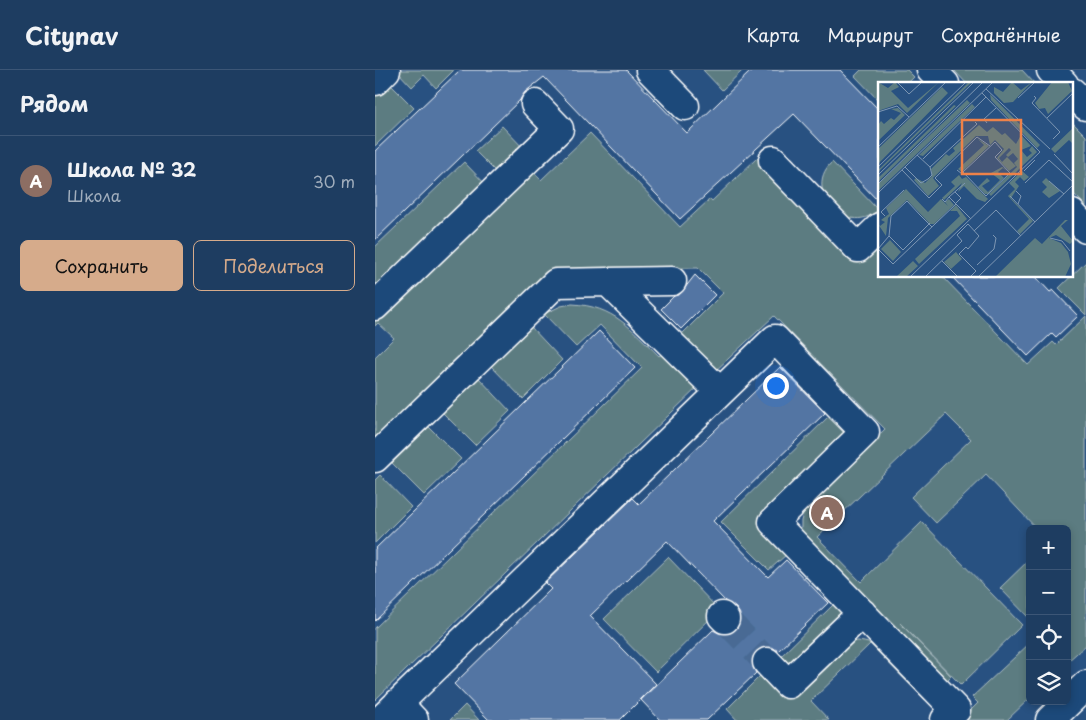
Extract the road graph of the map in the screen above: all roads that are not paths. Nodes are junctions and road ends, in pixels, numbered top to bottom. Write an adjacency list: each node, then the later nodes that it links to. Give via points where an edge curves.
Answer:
1 (386, 70): 5 (street)
2 (650, 70): 10 (street)
3 (931, 70): 6 (street)
4 (1051, 70): 7 (street)
5 (375, 81)
6 (943, 82)
7 (1062, 82)
8 (1073, 93): 11 (street)
9 (535, 104): 18 (street, via 559,129)
10 (685, 106)
11 (1086, 106)
12 (773, 160): 15 (street, via 858,248)
13 (1073, 215): 14 (street)
14 (1086, 228)
15 (878, 229)
16 (672, 281): 17 (street)
17 (608, 282): 19 (street); 20 (street, via 556,283)
18 (375, 306)
19 (720, 392): 21 (street, via 775,339 865,432 773,522); 24 (street)
20 (375, 458)
21 (862, 613): 22 (street, via 788,684); 25 (street, via 956,710)
22 (767, 662)
23 (1086, 685): 26 (street)
24 (398, 714)
25 (945, 720)
26 (1050, 720)

